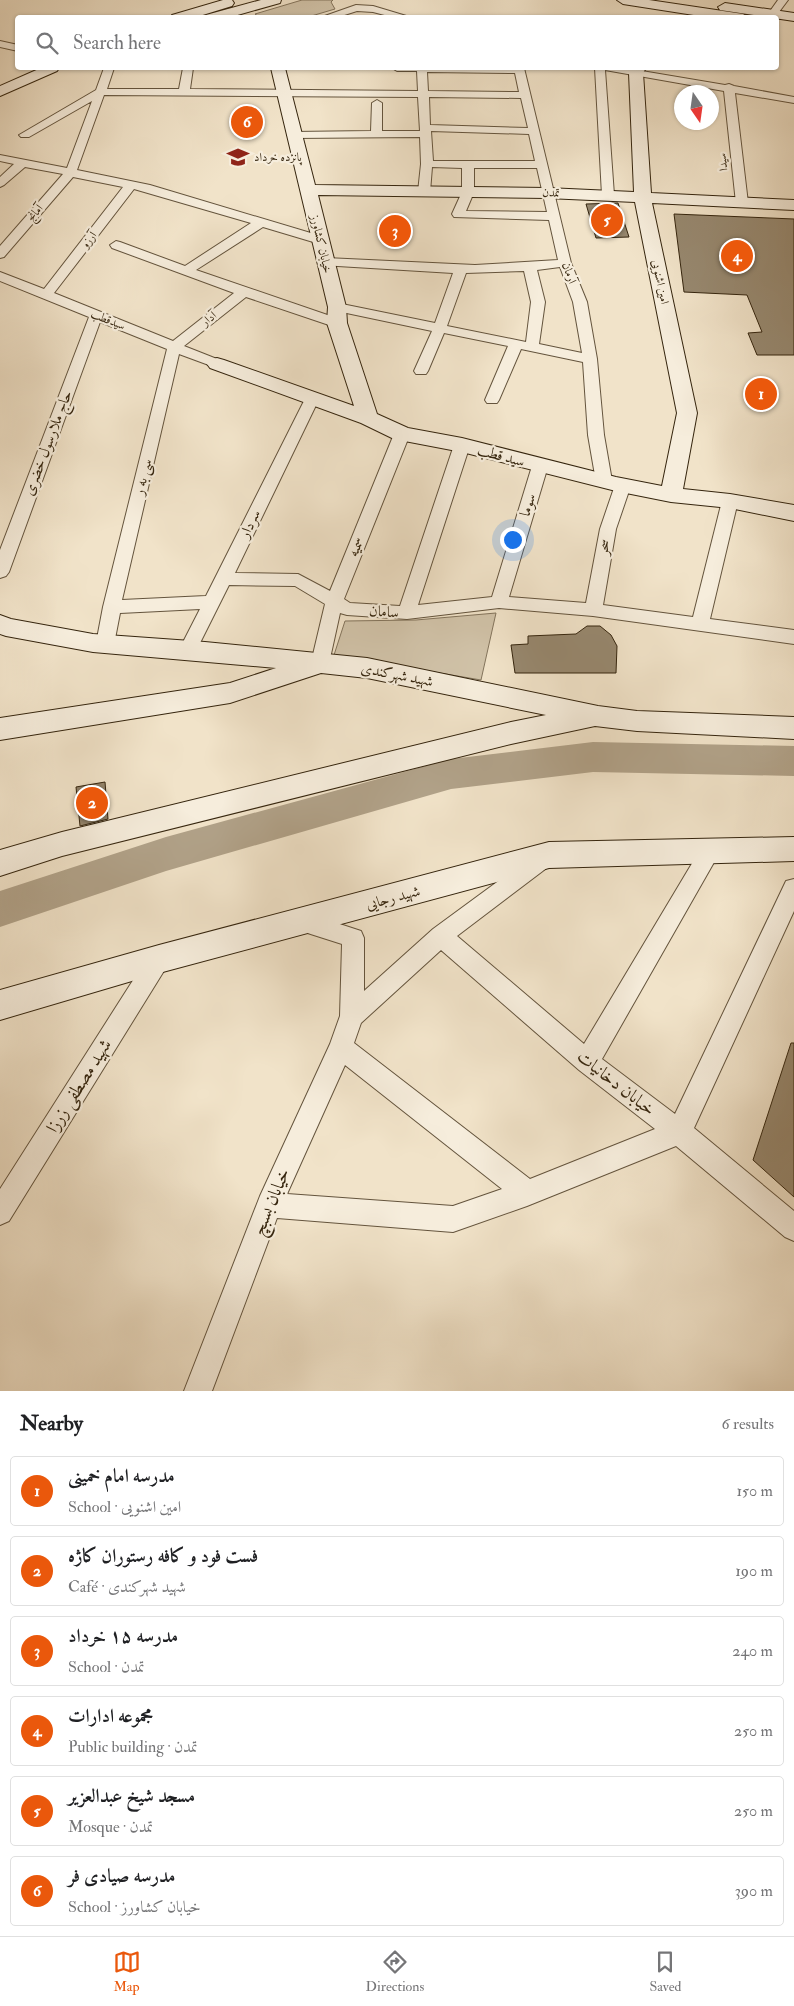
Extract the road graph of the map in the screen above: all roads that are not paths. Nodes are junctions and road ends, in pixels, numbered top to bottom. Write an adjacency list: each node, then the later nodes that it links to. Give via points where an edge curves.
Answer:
1 (198, 0): 6 (street)
2 (274, 0): 6 (street)
3 (623, 0): 5 (street)
4 (783, 0): 13 (street)
5 (675, 6): 11 (street); 12 (street)
6 (236, 8): 7 (street); 8 (street)
7 (195, 15)
8 (218, 15)
9 (333, 15): 10 (street, via 356,8 373,8)
10 (398, 15)
11 (727, 15)
12 (750, 15)
13 (776, 15)
14 (794, 17): 15 (street)
15 (779, 18)
16 (779, 19): 17 (street)
17 (794, 24)
18 (0, 44): 19 (street)
19 (15, 47)
20 (25, 70): 29 (street)
21 (48, 70): 31 (street)
22 (108, 70): 32 (street)
23 (188, 70): 34 (street)
24 (278, 70): 33 (street, خیابان کشاورز)
25 (422, 70): 35 (street)
26 (520, 70): 36 (street, آرمان)
27 (600, 70): 56 (street)
28 (638, 70): 30 (street); 57 (street, امین اشنویی)
29 (0, 81)
30 (729, 88): 37 (street); 58 (street, سیدا)
31 (0, 92)
32 (100, 92): 34 (street); 42 (street); 49 (street)
33 (283, 92): 34 (street); 35 (street); 43 (street, خیابان کشاورز)
34 (184, 94)
35 (423, 94): 36 (street); 39 (street)
36 (525, 96): 40 (street, آرمان)
37 (794, 100)
38 (377, 103): 41 (street)
39 (424, 131): 40 (street); 41 (street); 46 (street)
40 (533, 131): 48 (street, آرمان)
41 (376, 134): 43 (street)
42 (25, 135)
43 (293, 135): 52 (street, خیابان کشاورز)
44 (0, 158): 45 (street)
45 (22, 163): 49 (street); 50 (street)
46 (427, 164): 47 (street); 53 (street)
47 (468, 164): 48 (street); 54 (street)
48 (542, 165): 55 (street, آرمان)
49 (71, 172): 51 (street); 64 (street, آمانج)
50 (0, 183)
51 (131, 185): 61 (street); 72 (street, آرزو)
52 (308, 190): 53 (street, تمدن); 62 (street, خیابان کشاورز)
53 (424, 192): 54 (street, تمدن)
54 (468, 192): 55 (street, تمدن); 60 (street, via 458,214)
55 (547, 193): 56 (street, تمدن); 60 (street, آرمان)
56 (608, 196): 57 (street, تمدن)
57 (643, 199): 58 (street, تمدن); 89 (street, امین اشنویی, via 687,413)
58 (742, 203): 59 (street, تمدن)
59 (794, 205)
60 (554, 216): 66 (street, آرمان)
61 (262, 222): 62 (street); 69 (street)
62 (320, 240): 65 (street, خیابان کشاورز)
63 (116, 245): 69 (street)
64 (0, 254)
65 (326, 262): 67 (street); 74 (street, خیابان کشاورز)
66 (565, 263): 68 (street); 79 (street, آرمان, via 580,302)
67 (461, 268): 68 (street); 75 (street)
68 (530, 268): 78 (street, via 538,302)
69 (186, 271): 71 (street)
70 (0, 276): 72 (street, سیدقطب)
71 (244, 292): 74 (street); 77 (street, آدار)
72 (46, 295): 73 (street, سیدقطب)
73 (96, 315): 77 (street, سیدقطب); 92 (street, حاج ملارسول خضری)
74 (337, 315): 75 (street); 84 (street, خیابان کشاورز)
75 (440, 327): 76 (street); 81 (street)
76 (516, 344): 78 (street); 83 (street)
77 (174, 347): 80 (street, سیدقطب); 97 (street, سی به ر)
78 (532, 348): 79 (street)
79 (590, 359): 88 (street, آرمان, via 596,435)
80 (217, 364): 82 (street, سید قطب)
81 (421, 371)
82 (312, 399): 84 (street, سید قطب); 93 (street, سردار)
83 (492, 400)
84 (368, 418): 85 (street, سید قطب)
85 (402, 434): 86 (street, سید قطب); 94 (street, سمیه)
86 (462, 445): 87 (street, سید قطب); 99 (street, سامان)
87 (540, 466): 88 (street, سید قطب); 96 (street, سوما)
88 (614, 483): 89 (street, سید قطب); 98 (street, سحر)
89 (671, 495): 90 (street, سید قطب)
90 (730, 501): 91 (street, سید قطب); 101 (street)
91 (794, 513)
92 (0, 572)
93 (223, 579): 94 (street, سامان, via 298,580); 95 (street, سردار)
94 (334, 601): 99 (street, سامان, via 347,609); 105 (street, سمیه)
95 (211, 602): 97 (street); 104 (street, سردار)
96 (499, 602): 98 (street); 99 (street)
97 (112, 607): 103 (street, سی به ر)
98 (593, 610): 101 (street)
99 (407, 613)
100 (0, 624): 103 (street, شهید شهرکندی)
101 (700, 624): 102 (street)
102 (794, 637)
103 (104, 644): 104 (street, شهید شهرکندی)
104 (188, 650): 105 (street, شهید شهرکندی)
105 (320, 663): 106 (street, شهید شهرکندی, via 367,668); 108 (street, via 230,693)
106 (598, 716): 107 (street, شهید شهرکندی, via 637,721); 112 (street, via 511,733 81,839)
107 (794, 728)
108 (0, 729)
109 (794, 849): 110 (street, شهید رجایی)
110 (710, 851): 111 (street, شهید رجایی); 120 (street)
111 (549, 855): 114 (street, شهید رجایی); 115 (street)
112 (0, 863)
113 (794, 888): 121 (street)
114 (303, 922): 116 (street, شهید رجایی); 118 (street, via 353,938)
115 (441, 936): 118 (street); 120 (street, خیابان دخانیات)
116 (159, 959): 117 (street, شهید رجایی); 124 (street, شهید مصطفی زرزا)
117 (0, 1005)
118 (352, 1016): 119 (street, خیابان بسبچ)
119 (341, 1047): 122 (street); 123 (street, خیابان بسبچ)
120 (587, 1062): 121 (street, خیابان دخانیات)
121 (679, 1132): 122 (street); 125 (street, خیابان دخانیات)
122 (528, 1193): 123 (street, via 453,1219)
123 (269, 1204): 126 (street, خیابان بسبچ)
124 (0, 1212)
125 (794, 1228)
126 (198, 1391)

